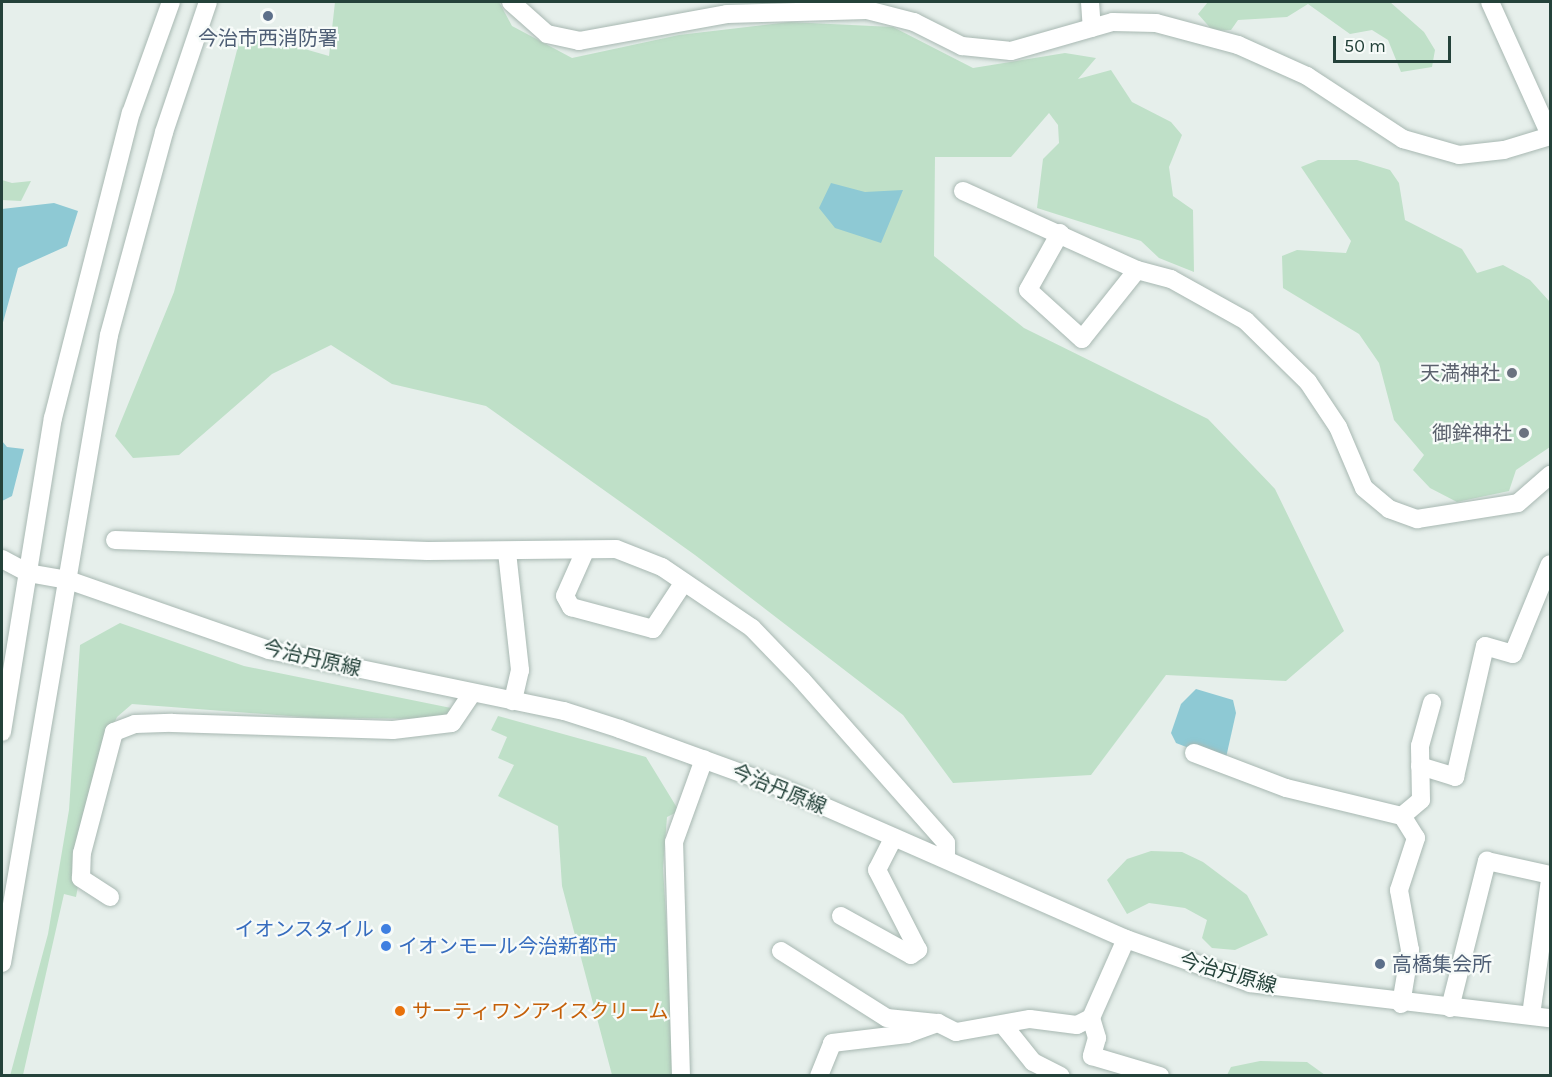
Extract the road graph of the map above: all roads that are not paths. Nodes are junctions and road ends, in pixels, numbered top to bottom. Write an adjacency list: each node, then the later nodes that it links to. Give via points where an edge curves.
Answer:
1 (171, 2): 18 (street, via 131,113 53,418)
2 (208, 2): 19 (street, via 164,132 109,336)
3 (511, 2): 6 (street, via 547,34 579,41 727,14)
4 (1090, 2): 7 (street)
5 (1490, 2): 8 (street)
6 (823, 6): 7 (street, via 867,10 914,22 962,46 1011,51)
7 (1092, 28): 8 (street, via 1113,22 1156,23 1238,45 1307,76 1403,139 1459,155 1504,150)
8 (1551, 136)
9 (963, 191): 10 (street)
10 (1060, 233): 11 (street); 11 (street, via 1028,290 1082,339)
11 (1137, 270): 12 (street, via 1211,299 1276,347 1308,382 1338,427 1364,488 1389,509 1417,519 1518,503)
12 (1551, 475)
13 (115, 540): 15 (street)
14 (585, 550): 15 (street); 20 (street, via 616,549); 20 (street, via 565,596 571,607 653,629)
15 (507, 552): 22 (street, via 520,670)
16 (2, 559): 18 (street, 今治丹原線)
17 (1551, 564): 27 (street, via 1513,654 1485,646 1455,777)
18 (28, 573): 19 (street, 今治丹原線); 24 (street)
19 (68, 580): 21 (street, 今治丹原線, via 268,650); 36 (street)
20 (684, 582): 30 (street, via 752,628 802,680 946,843)
21 (472, 693): 22 (street, 今治丹原線); 32 (street, via 452,723 393,730 172,723 135,724 114,732 82,853 81,878)
22 (513, 701): 26 (street, 今治丹原線, via 575,715)
23 (1432, 703): 27 (street, via 1420,746)
24 (2, 732)
25 (1194, 753): 28 (street, via 1286,788)
26 (704, 759): 29 (street, 今治丹原線); 44 (street, via 674,842)
27 (1420, 766): 28 (street, via 1421,800)
28 (1402, 816): 37 (street, via 1416,838 1399,890 1410,950)
29 (893, 838): 30 (street, 今治丹原線); 33 (street, via 876,870 918,950 911,955)
30 (946, 859): 34 (street, 今治丹原線)
31 (1551, 877): 38 (street, via 1487,861); 39 (street)
32 (110, 897)
33 (841, 916)
34 (1126, 939): 37 (street, 今治丹原線, via 1250,983); 40 (street)
35 (781, 951): 42 (street, via 887,1018)
36 (2, 963)
37 (1401, 1004): 38 (street, 今治丹原線)
38 (1450, 1008): 39 (street, 今治丹原線)
39 (1530, 1015): 41 (street, 今治丹原線)
40 (1091, 1018): 43 (street, via 1077,1025 1030,1018); 47 (street, via 1097,1038 1092,1056)
41 (1551, 1018)
42 (938, 1023): 43 (street, via 956,1032); 45 (street, via 907,1034 832,1042)
43 (1004, 1026): 46 (street, via 1033,1062)
44 (681, 1076)
45 (819, 1076)
46 (1061, 1076)
47 (1160, 1076)

